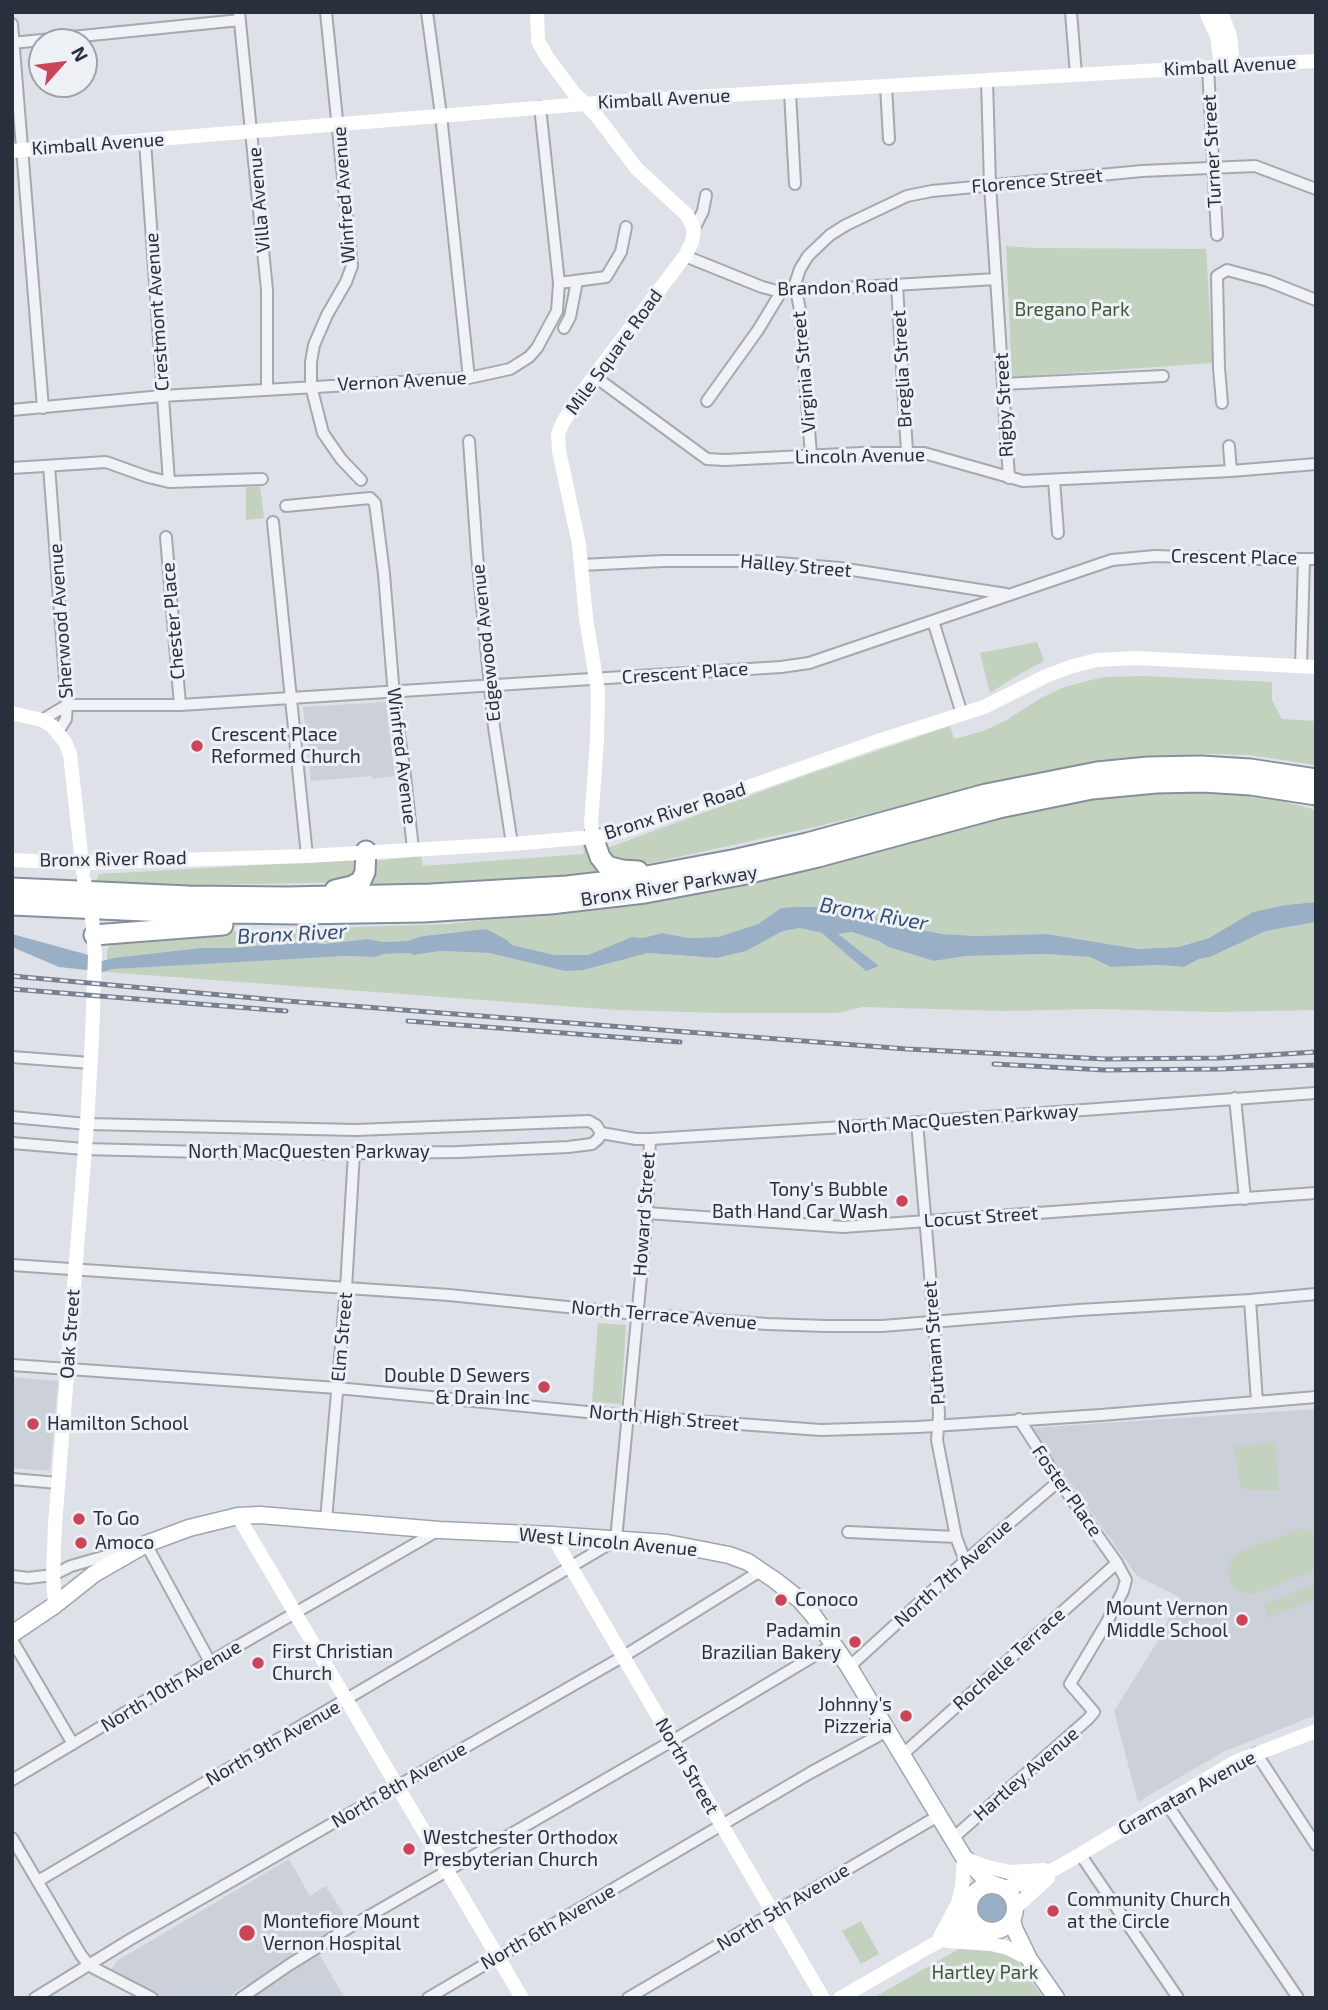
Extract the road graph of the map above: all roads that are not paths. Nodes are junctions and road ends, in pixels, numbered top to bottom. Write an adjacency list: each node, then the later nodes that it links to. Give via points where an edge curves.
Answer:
1 (326, 12): 19 (street, Winfred Avenue)
2 (427, 12): 18 (street)
3 (537, 12): 16 (street, via 542,50)
4 (1071, 12): 12 (street)
5 (1206, 12): 11 (street, via 1217,36)
6 (1220, 12): 11 (street, via 1230,36)
7 (239, 16): 9 (street); 20 (street, Villa Avenue)
8 (12, 24): 9 (street)
9 (13, 43): 23 (street)
10 (1316, 61): 11 (street, Kimball Avenue)
11 (1221, 66): 12 (street, Kimball Avenue); 24 (street, Turner Street)
12 (1076, 75): 13 (street, Kimball Avenue)
13 (987, 80): 14 (street, Kimball Avenue); 26 (street, Rigby Street)
14 (886, 86): 15 (street, Kimball Avenue); 21 (street)
15 (790, 92): 16 (street, Kimball Avenue); 25 (street)
16 (585, 104): 17 (street, Kimball Avenue); 30 (street, via 637,169 687,215)
17 (540, 107): 18 (street, Kimball Avenue); 35 (street, Vernon Avenue)
18 (441, 115): 19 (street, Kimball Avenue); 43 (street)
19 (338, 124): 20 (street, Kimball Avenue); 45 (street, Winfred Avenue, via 352,266 314,345)
20 (252, 132): 22 (street, Kimball Avenue); 46 (street, Villa Avenue, via 267,290)
21 (889, 139)
22 (145, 141): 23 (street, Kimball Avenue); 47 (street, Crestmont Avenue)
23 (17, 151): 50 (street)
24 (1213, 168): 26 (street, Florence Street); 27 (street, Florence Street, via 1255,166); 31 (street, Turner Street)
25 (795, 184)
26 (990, 185): 33 (street, Rigby Street); 37 (street, Florence Street, via 907,196 846,225 808,256)
27 (1316, 189)
28 (705, 195): 30 (street)
29 (626, 227): 34 (street, via 621,252 606,277)
30 (694, 229): 32 (street, Mile Square Road)
31 (1217, 235)
32 (685, 256): 38 (street, Brandon Road); 41 (street, Mile Square Road)
33 (996, 279): 36 (street, Brandon Road); 44 (street, Rigby Street)
34 (577, 281): 35 (street); 40 (street)
35 (559, 283): 43 (street, Vernon Avenue, via 557,312 529,357 510,369)
36 (897, 285): 37 (street, Brandon Road); 54 (street, Breglia Street)
37 (795, 289): 38 (street, Brandon Road); 55 (street, Virginia Street)
38 (781, 292): 48 (street)
39 (1316, 300): 49 (street, via 1227,270 1217,276)
40 (565, 328)
41 (594, 376): 55 (street, Lincoln Avenue, via 707,459); 70 (street, Mile Square Road, via 558,434)
42 (1163, 376): 44 (street)
43 (469, 378): 45 (street, Vernon Avenue)
44 (1003, 384): 60 (street, Rigby Street)
45 (311, 386): 46 (street, Vernon Avenue); 62 (street, Winfred Avenue, via 323,433)
46 (267, 388): 47 (street, Vernon Avenue)
47 (162, 396): 50 (street, Vernon Avenue); 64 (street, Crestmont Avenue)
48 (707, 401)
49 (1222, 403)
50 (43, 408): 51 (street, Vernon Avenue)
51 (12, 410)
52 (469, 441): 75 (street, Edgewood Avenue)
53 (1229, 446): 59 (street)
54 (908, 453): 55 (street, Lincoln Avenue); 60 (street, Lincoln Avenue, via 941,457)
55 (811, 455)
56 (1316, 464): 59 (street, Lincoln Avenue)
57 (49, 466): 58 (street); 64 (street, via 107,462); 78 (street, Sherwood Avenue)
58 (12, 468)
59 (1231, 471): 63 (street, Lincoln Avenue)
60 (1009, 478): 63 (street, Lincoln Avenue)
61 (262, 479): 64 (street)
62 (361, 480)
63 (1054, 480): 67 (street)
64 (169, 482)
65 (286, 506): 76 (street, Winfred Avenue, via 370,498 375,503)
66 (273, 522): 77 (street)
67 (1058, 533)
68 (166, 537): 79 (street, Chester Place)
69 (1310, 559): 71 (street, Crescent Place, via 1118,559); 73 (street)
70 (581, 565): 71 (street, Halley Street, via 754,561 840,568); 74 (street, Mile Square Road)
71 (1009, 595): 72 (street, Crescent Place)
72 (933, 621): 74 (street, Crescent Place, via 810,663); 81 (street)
73 (1308, 666): 81 (street, Bronx River Road, via 1097,660 1046,676)
74 (596, 679): 75 (street, Crescent Place); 88 (street, Mile Square Road)
75 (490, 684): 76 (street, Crescent Place); 89 (street, Edgewood Avenue)
76 (394, 692): 77 (street, Crescent Place); 90 (street, Winfred Avenue)
77 (291, 699): 79 (street, Crescent Place); 92 (street)
78 (67, 705): 79 (street, Crescent Place); 82 (street); 83 (street, Sherwood Avenue)
79 (180, 705)
80 (12, 713): 82 (street)
81 (962, 715): 88 (street, Bronx River Road, via 632,828)
82 (42, 720): 83 (street)
83 (58, 732): 94 (street, via 70,754)
84 (1316, 779): 95 (highway, Bronx River Parkway, via 1201,766 1097,772 986,794 807,843)
85 (1265, 787): 86 (highway, Bronx River Parkway); 87 (highway); 98 (highway, Bronx River Parkway, via 1164,782 1076,792 984,811 771,869 623,896 455,910)
86 (1316, 795)
87 (1316, 804)
88 (593, 837): 89 (street, Bronx River Road); 95 (highway, via 607,866)
89 (512, 844): 90 (street, Bronx River Road)
90 (413, 849): 91 (street, Bronx River Road)
91 (366, 851): 92 (street, Bronx River Road); 98 (highway, via 364,876 356,885)
92 (307, 856): 94 (street, Bronx River Road)
93 (12, 860): 94 (street, Bronx River Road)
94 (81, 863): 99 (street, bridge)
95 (671, 873): 98 (highway, Bronx River Parkway, via 600,883)
96 (12, 888): 98 (highway, Bronx River Parkway)
97 (12, 905): 98 (highway, Bronx River Parkway, via 200,914)
98 (291, 906): 99 (highway, via 239,924)
99 (94, 934): 101 (street)
100 (12, 1057): 101 (street)
101 (90, 1063): 106 (street, Oak Street)
102 (1316, 1093): 103 (street, North MacQuesten Parkway)
103 (1235, 1098): 105 (street, North MacQuesten Parkway); 113 (street)
104 (12, 1117): 106 (street, North MacQuesten Parkway)
105 (917, 1122): 108 (street, North MacQuesten Parkway); 115 (street, Putnam Street)
106 (87, 1124): 107 (street, North MacQuesten Parkway, via 356,1130 589,1121); 110 (street, Oak Street)
107 (601, 1133): 108 (street, North MacQuesten Parkway); 111 (street, North MacQuesten Parkway, via 592,1144 568,1147)
108 (650, 1139): 114 (street, Howard Street)
109 (12, 1143): 110 (street, North MacQuesten Parkway)
110 (84, 1149): 111 (street, North MacQuesten Parkway); 117 (street, Oak Street)
111 (354, 1153): 118 (street, Elm Street)
112 (1316, 1194): 113 (street, Locust Street)
113 (1245, 1199): 115 (street, Locust Street)
114 (647, 1213): 115 (street, Locust Street, via 843,1227); 121 (street, Howard Street)
115 (926, 1222): 122 (street, Putnam Street)
116 (12, 1265): 117 (street, North Terrace Avenue)
117 (74, 1270): 118 (street, North Terrace Avenue); 124 (street, Oak Street)
118 (346, 1288): 121 (street, North Terrace Avenue); 125 (street, Elm Street)
119 (1316, 1294): 120 (street, North Terrace Avenue)
120 (1250, 1300): 122 (street, North Terrace Avenue); 127 (street)
121 (636, 1314): 122 (street, North Terrace Avenue, via 803,1325); 128 (street, Howard Street)
122 (934, 1322): 130 (street, Putnam Street)
123 (12, 1365): 124 (street, North High Street)
124 (68, 1369): 125 (street, North High Street); 133 (street, Oak Street)
125 (337, 1388): 128 (street, North High Street); 135 (street, Elm Street)
126 (1316, 1397): 127 (street, North High Street)
127 (1257, 1402): 129 (street, North High Street)
128 (629, 1416): 130 (street, North High Street, via 821,1430); 140 (street, Howard Street)
129 (1019, 1419): 130 (street, North High Street); 132 (street, Foster Place)
130 (938, 1425): 139 (street, Putnam Street)
131 (12, 1479): 133 (street)
132 (1059, 1480): 142 (street, North 7th Avenue); 143 (street, Foster Place)
133 (58, 1483): 146 (street, Oak Street)
134 (238, 1516): 135 (main road, West Lincoln Avenue); 141 (main road, West Lincoln Avenue); 149 (street)
135 (326, 1520): 136 (main road, West Lincoln Avenue)
136 (439, 1530): 138 (main road, West Lincoln Avenue); 149 (street, North 10th Avenue)
137 (848, 1532): 139 (street)
138 (552, 1535): 140 (main road, West Lincoln Avenue); 144 (street, North Street)
139 (956, 1537): 142 (street, Putnam Street)
140 (617, 1539): 144 (street, North 9th Avenue); 145 (main road, West Lincoln Avenue, via 729,1555)
141 (146, 1544): 146 (street, West Lincoln Avenue); 148 (main road, West Lincoln Avenue, via 94,1574); 154 (street)
142 (965, 1560): 155 (street, North 7th Avenue)
143 (1117, 1563): 162 (street, Rochelle Terrace); 169 (street, Hartley Avenue, via 1126,1580 1123,1591 1070,1684 1094,1712)
144 (571, 1566): 153 (street, North Street); 156 (street, North 9th Avenue)
145 (762, 1570): 152 (main road, West Lincoln Avenue, via 814,1615); 153 (street, North 8th Avenue)
146 (53, 1575): 147 (street, West Lincoln Avenue); 148 (street, Oak Street)
147 (12, 1577)
148 (55, 1605): 150 (main road, West Lincoln Avenue)
149 (296, 1613): 154 (street, North 10th Avenue); 156 (street)
150 (12, 1634)
151 (12, 1640): 160 (street)
152 (834, 1644): 155 (main road, West Lincoln Avenue); 159 (street)
153 (624, 1656): 159 (street, North Street); 164 (street, North 8th Avenue)
154 (210, 1661): 160 (street, North 10th Avenue)
155 (849, 1667): 157 (main road, West Lincoln Avenue)
156 (346, 1700): 164 (street); 175 (street, North 9th Avenue)
157 (887, 1731): 162 (main road, West Lincoln Avenue); 167 (street, North 6th Avenue)
158 (1316, 1731): 161 (street, Gramatan Avenue)
159 (672, 1741): 167 (street, North Street); 174 (street)
160 (73, 1744): 163 (street, North 10th Avenue)
161 (1256, 1754): 165 (street, Gramatan Avenue); 170 (street)
162 (902, 1755): 166 (main road, West Lincoln Avenue)
163 (12, 1780)
164 (396, 1786): 174 (street); 184 (street, North 8th Avenue)
165 (1166, 1803): 171 (street, Gramatan Avenue); 197 (street)
166 (938, 1816): 169 (main road, West Lincoln Avenue); 178 (street, North 5th Avenue)
167 (722, 1826): 178 (street, North Street); 182 (street, North 6th Avenue)
168 (12, 1838): 175 (street)
169 (953, 1838): 172 (main road, West Lincoln Avenue)
170 (1316, 1845)
171 (1080, 1854): 173 (street, Gramatan Avenue); 196 (street)
172 (964, 1858): 173 (street, via 1009,1872); 176 (main road, West Lincoln Avenue, via 988,1882); 177 (main road, West Lincoln Avenue); 181 (street, via 958,1903)
173 (1059, 1867): 176 (street, Gramatan Avenue, via 1032,1881); 179 (street, Gramatan Avenue)
174 (446, 1871): 182 (street); 186 (street, via 327,1941)
175 (38, 1881): 184 (street)
176 (1001, 1887): 177 (main road, via 981,1888); 179 (main road, via 1012,1897)
177 (971, 1900): 180 (main road, via 972,1921); 181 (street, via 964,1916)
178 (773, 1913): 191 (street, North 5th Avenue); 192 (street, North Street)
179 (1014, 1913): 180 (main road, via 1005,1927); 183 (main road, via 1014,1928)
180 (988, 1931): 181 (street, via 960,1932); 183 (main road, via 1009,1941)
181 (937, 1941): 183 (street, via 991,1944); 185 (street)
182 (498, 1957): 189 (street, North 6th Avenue); 190 (street)
183 (1026, 1957): 195 (main road)
184 (90, 1966): 187 (street, North 8th Avenue); 188 (street)
185 (865, 1983): 193 (street); 194 (street)
186 (248, 1995)
187 (35, 1998)
188 (152, 1998)
189 (428, 1998)
190 (522, 1998)
191 (628, 1998)
192 (822, 1998)
193 (840, 1998)
194 (860, 1998)
195 (1056, 1998)
196 (1178, 1998)
197 (1298, 1998)

